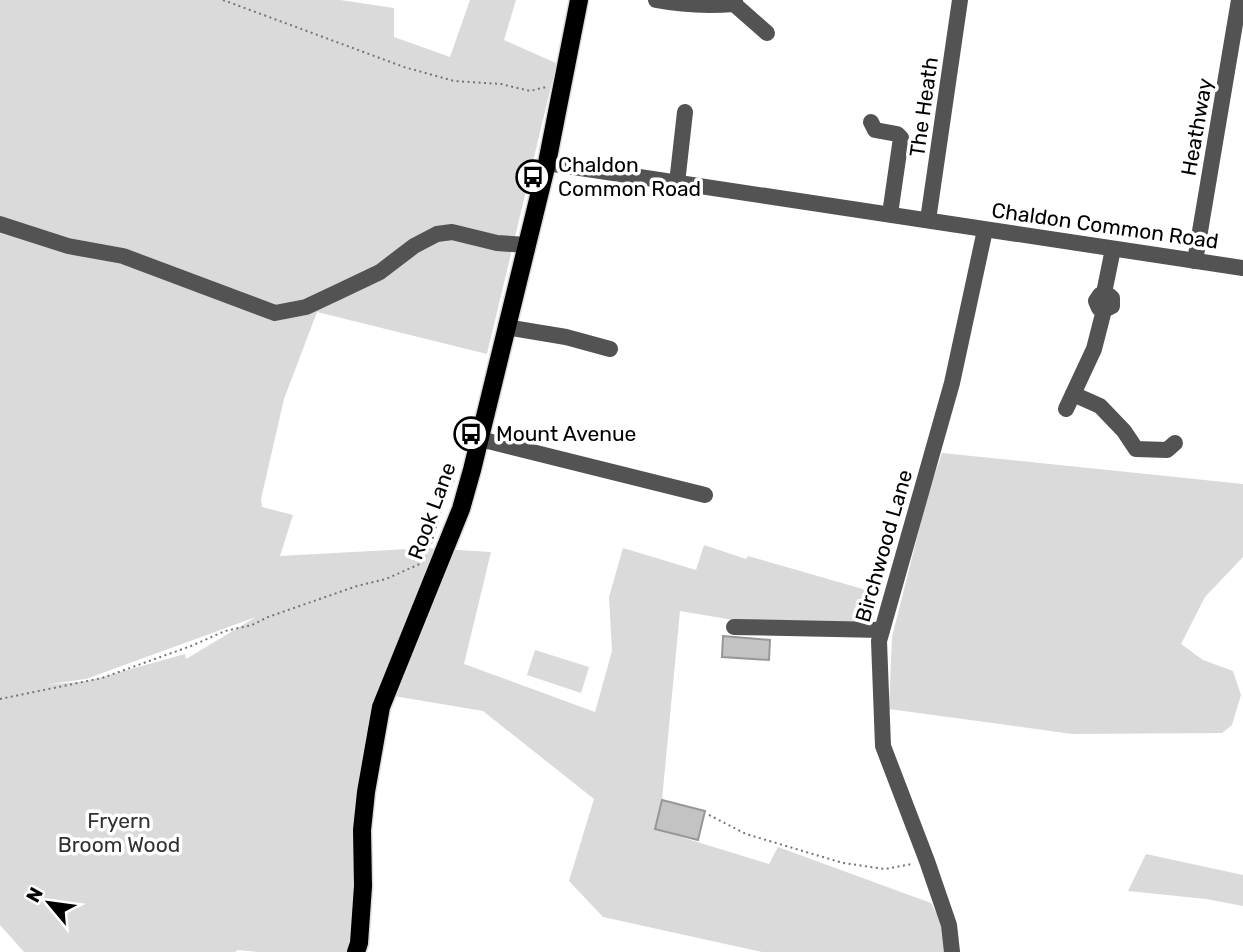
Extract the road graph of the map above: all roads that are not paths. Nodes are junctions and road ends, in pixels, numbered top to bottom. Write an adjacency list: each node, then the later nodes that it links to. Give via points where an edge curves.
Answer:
1 (579, 0): 9 (main road, Rook Lane)
2 (656, 0): 5 (street, via 709,6)
3 (960, 0): 12 (street, The Heath)
4 (1239, 0): 17 (street, Heathway)
5 (734, 2): 6 (street)
6 (768, 33)
7 (685, 112): 10 (street)
8 (871, 122): 11 (street, via 875,130 901,138)
9 (547, 163): 10 (street, Chaldon Common Road); 15 (main road, Rook Lane)
10 (677, 183): 11 (street, Chaldon Common Road)
11 (890, 214): 12 (street, Chaldon Common Road)
12 (928, 220): 14 (street, Chaldon Common Road)
13 (0, 224): 15 (street, via 68,246 123,256 275,313 306,307 380,272 438,234 452,232)
14 (985, 230): 16 (street, Chaldon Common Road); 25 (street, Birchwood Lane, via 952,383)
15 (527, 245): 19 (main road, Rook Lane)
16 (1113, 249): 17 (street, Chaldon Common Road); 22 (street, via 1094,349 1069,402 1100,406 1136,449 1167,450)
17 (1195, 261): 18 (street, Chaldon Common Road)
18 (1243, 268)
19 (506, 327): 20 (street); 21 (main road, Rook Lane)
20 (610, 349)
21 (480, 439): 23 (street); 26 (main road, Rook Lane, via 461,509 381,707 362,830 363,886)
22 (1174, 443)
23 (705, 495)
24 (734, 627): 25 (street)
25 (882, 630): 27 (street, Birchwood Lane, via 883,746 949,925)
26 (356, 952)
27 (952, 952)

